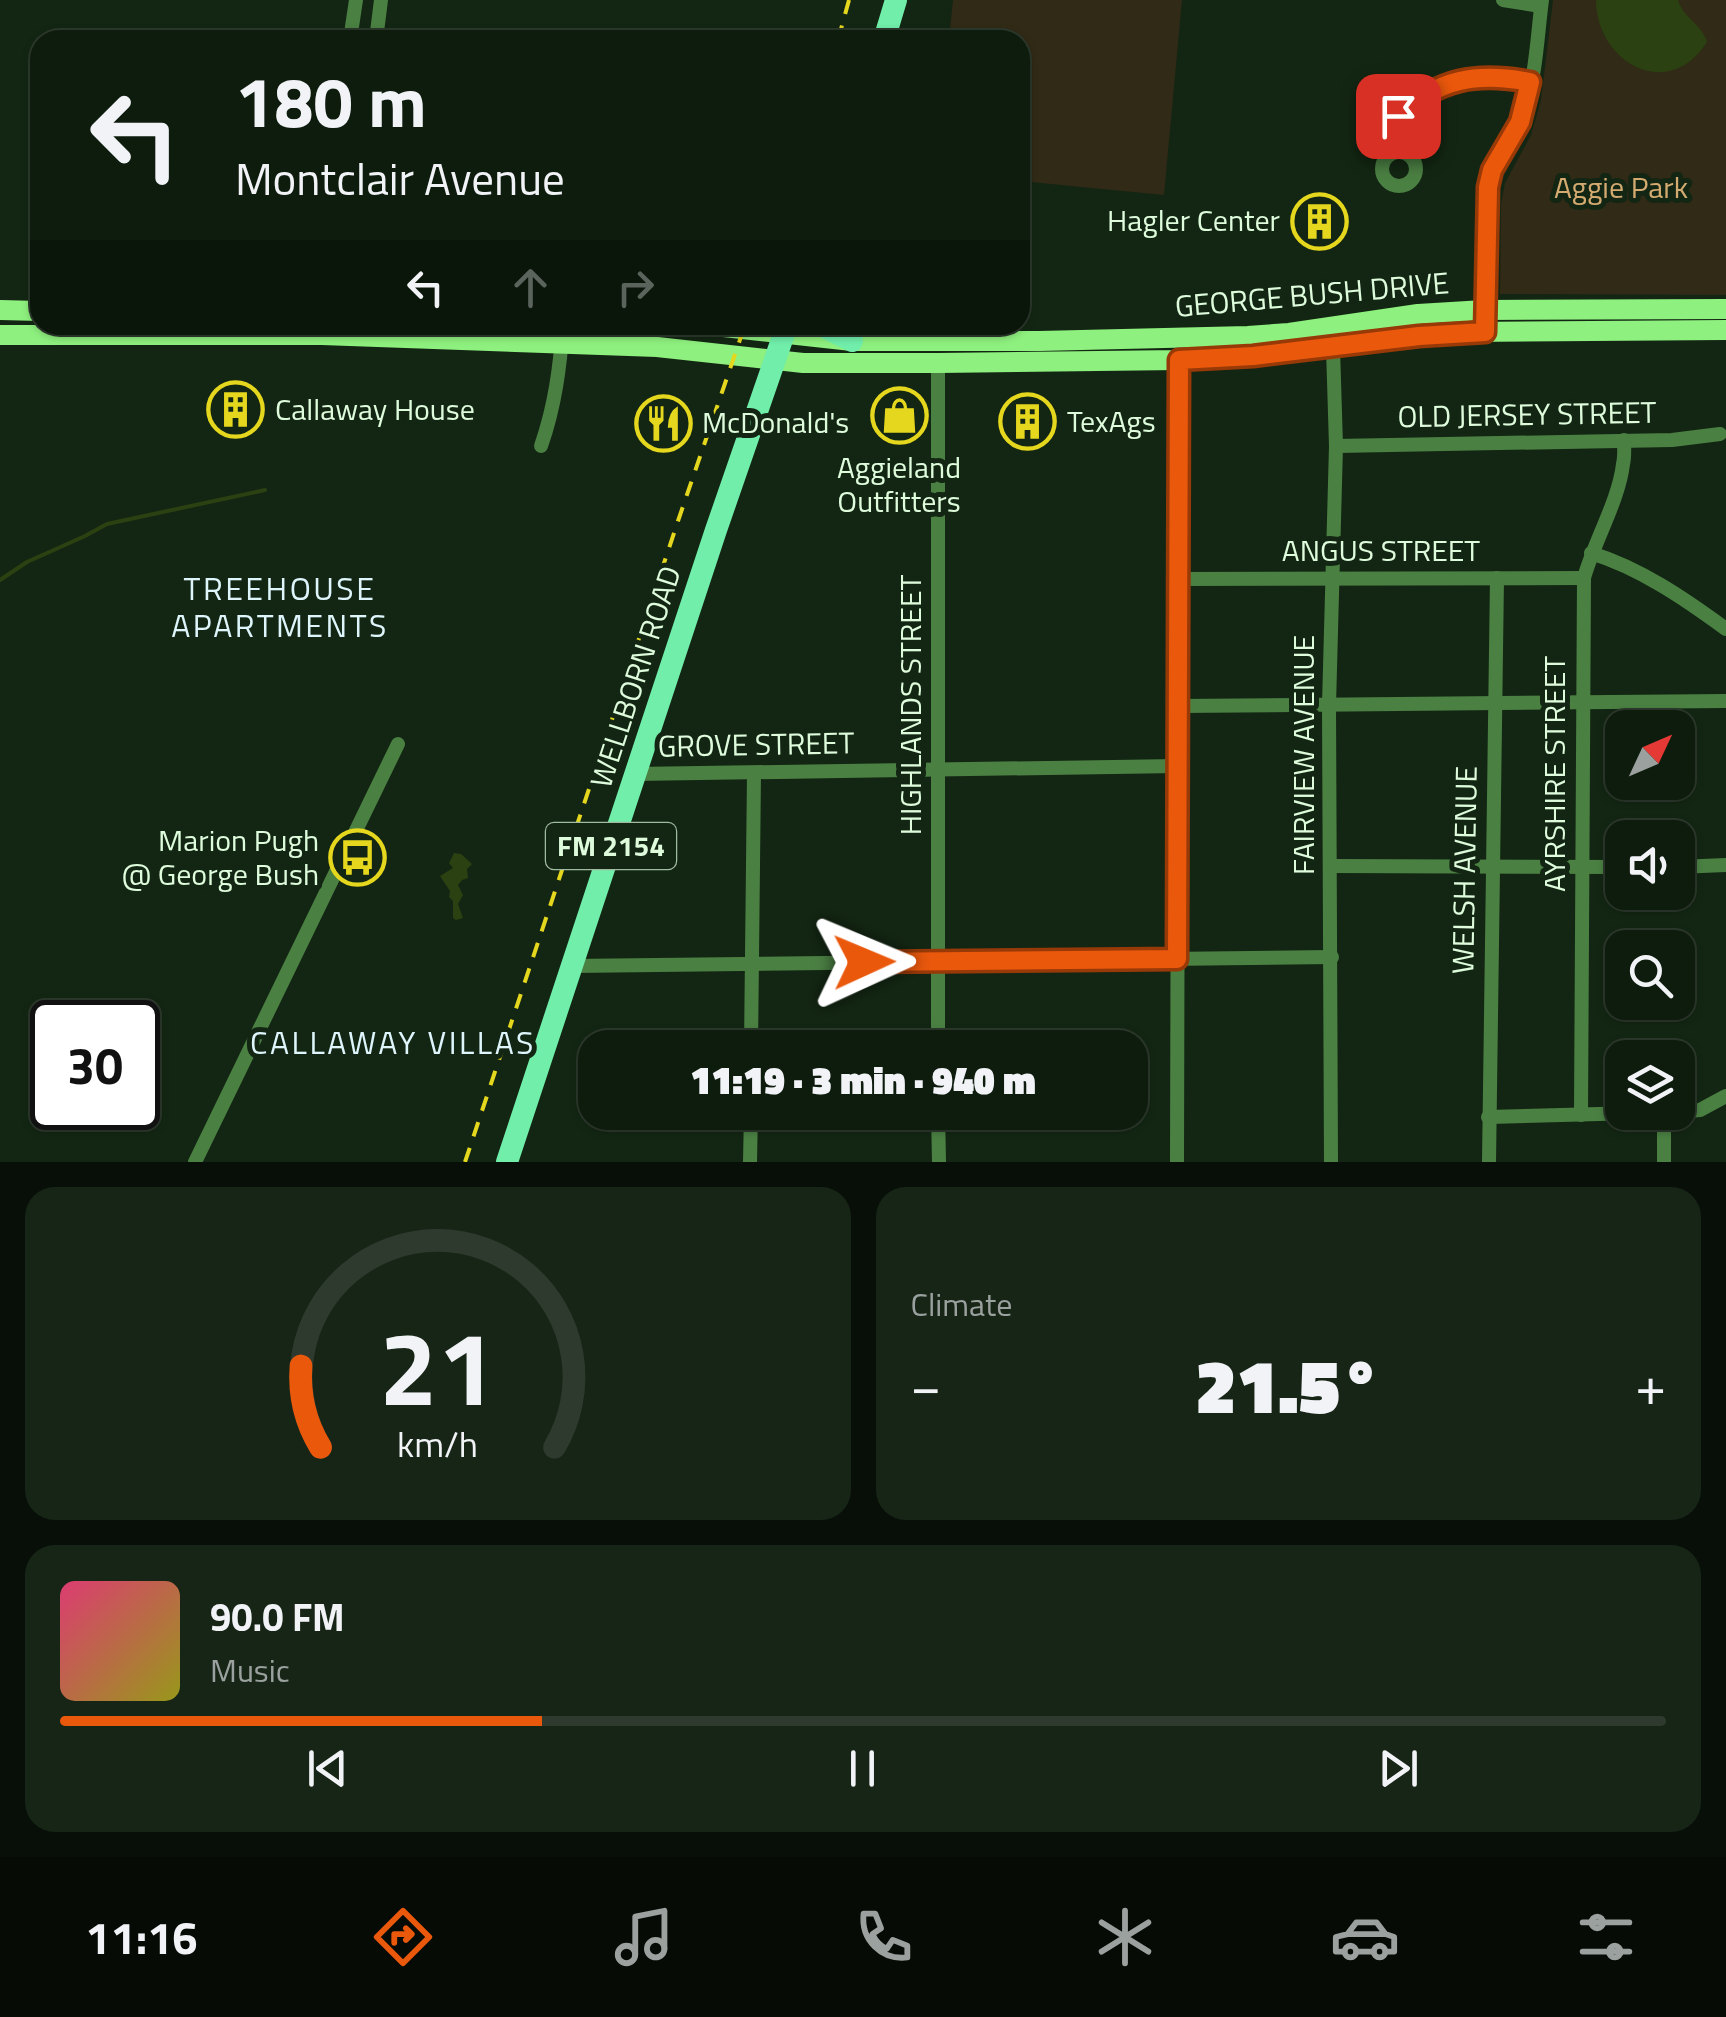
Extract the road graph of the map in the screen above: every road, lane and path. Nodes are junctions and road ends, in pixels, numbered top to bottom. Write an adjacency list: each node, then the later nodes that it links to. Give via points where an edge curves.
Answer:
1 (356, 0): 6 (street)
2 (381, 0): 7 (street)
3 (896, 0): 8 (main road)
4 (1503, 0): 5 (street)
5 (1541, 3): 9 (street)
6 (352, 30)
7 (377, 30)
8 (887, 30)
9 (1530, 82): 10 (street, via 1466,79 1430,92 1393,121); 13 (street, via 1520,122 1488,187)
10 (1392, 153)
11 (1726, 309): 13 (main road, GEORGE BUSH DRIVE)
12 (0, 310): 14 (main road)
13 (1484, 310): 16 (main road, GEORGE BUSH DRIVE); 17 (street)
14 (30, 311)
15 (1726, 330): 17 (main road, GEORGE BUSH DRIVE)
16 (1290, 332): 25 (main road, GEORGE BUSH DRIVE); 28 (main road, via 1282,343 1184,350)
17 (1485, 332): 26 (main road, GEORGE BUSH DRIVE)
18 (0, 335): 19 (main road, GEORGE BUSH DRIVE)
19 (30, 335)
20 (562, 335): 32 (street)
21 (569, 335): 27 (main road, GEORGE BUSH DRIVE)
22 (783, 335): 27 (main road, WELLBORN ROAD / FM 2154)
23 (816, 335): 25 (main road, GEORGE BUSH DRIVE)
24 (839, 335): 25 (main road)
25 (852, 342)
26 (1333, 348): 28 (main road, GEORGE BUSH DRIVE); 33 (street, FAIRVIEW AVENUE)
27 (774, 359): 29 (main road, GEORGE BUSH DRIVE); 49 (main road, WELLBORN ROAD / FM 2154)
28 (1179, 360): 29 (main road, GEORGE BUSH DRIVE); 37 (street)
29 (938, 363): 47 (street, HIGHLANDS STREET)
30 (1720, 434): 31 (street, OLD JERSEY STREET)
31 (1624, 440): 33 (street, OLD JERSEY STREET); 34 (street, AYRSHIRE STREET, via 1617,489)
32 (541, 446)
33 (1336, 446): 38 (street, FAIRVIEW AVENUE)
34 (1591, 553): 36 (street, AYRSHIRE STREET); 39 (street, via 1646,577)
35 (1497, 578): 36 (street, ANGUS STREET); 38 (street, ANGUS STREET); 42 (street, WELSH AVENUE)
36 (1584, 578): 40 (street, AYRSHIRE STREET)
37 (1178, 579): 38 (street, ANGUS STREET); 44 (street)
38 (1333, 579): 43 (street, FAIRVIEW AVENUE)
39 (1726, 630)
40 (1583, 702): 41 (street); 42 (street); 54 (street, AYRSHIRE STREET)
41 (1726, 702)
42 (1496, 703): 43 (street); 53 (street, WELSH AVENUE)
43 (1329, 704): 44 (street); 51 (street, FAIRVIEW AVENUE)
44 (1178, 706): 46 (street)
45 (398, 744): 71 (street)
46 (1178, 766): 47 (street, GROVE STREET); 57 (street)
47 (938, 770): 48 (street, GROVE STREET); 58 (street, HIGHLANDS STREET)
48 (754, 773): 49 (street, GROVE STREET); 59 (street)
49 (635, 774): 60 (main road, WELLBORN ROAD / FM 2154)
50 (1726, 865): 52 (street)
51 (1331, 866): 53 (street); 56 (street, FAIRVIEW AVENUE)
52 (1695, 866)
53 (1492, 867): 54 (street); 67 (street, WELSH AVENUE)
54 (1582, 867): 55 (street); 66 (street, AYRSHIRE STREET)
55 (1605, 868)
56 (1332, 957): 57 (street); 76 (street, FAIRVIEW AVENUE)
57 (1177, 959): 58 (street); 75 (street)
58 (938, 962): 59 (street); 62 (street, HIGHLANDS STREET)
59 (752, 964): 60 (street); 61 (street)
60 (571, 966): 72 (main road, WELLBORN ROAD / FM 2154)
61 (751, 1030)
62 (938, 1030)
63 (1726, 1096): 64 (street)
64 (1695, 1110)
65 (1605, 1115): 66 (street)
66 (1581, 1116): 67 (street)
67 (1488, 1117): 77 (street, WELSH AVENUE)
68 (750, 1130): 73 (street)
69 (938, 1130): 74 (street)
70 (1664, 1130): 78 (street)
71 (195, 1162)
72 (506, 1162)
73 (750, 1162)
74 (938, 1162)
75 (1176, 1162)
76 (1331, 1162)
77 (1490, 1162)
78 (1664, 1162)

